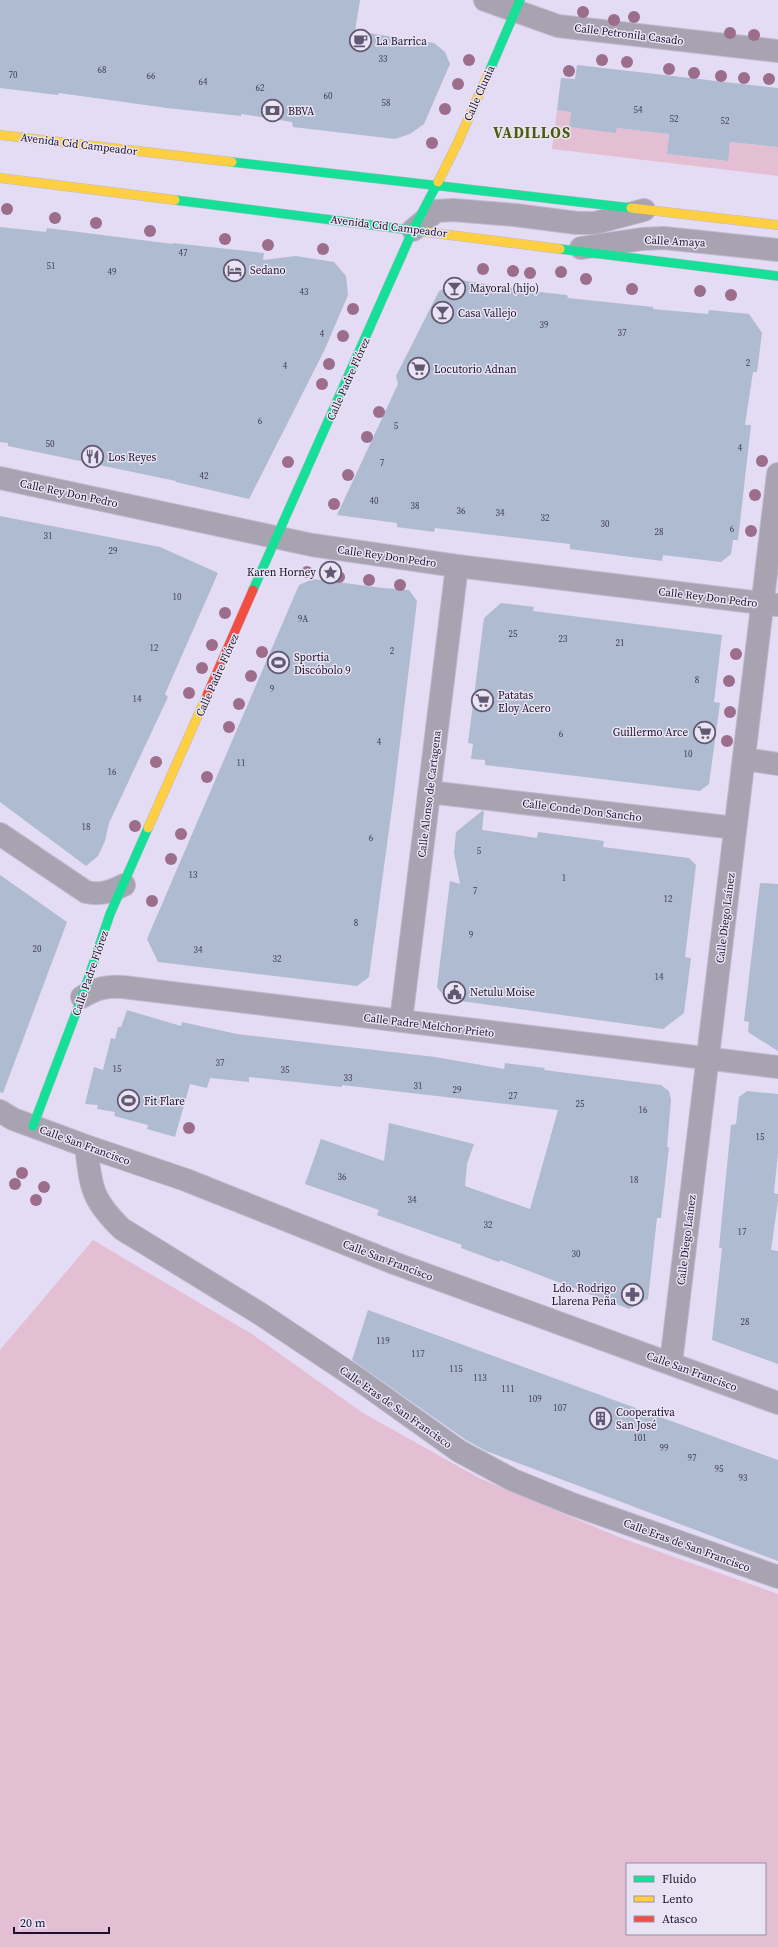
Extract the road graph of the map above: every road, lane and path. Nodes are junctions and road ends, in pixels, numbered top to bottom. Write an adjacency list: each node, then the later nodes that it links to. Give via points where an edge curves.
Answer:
1 (484, 0): 2 (street, Calle Petronila Casado)
2 (517, 5): 3 (street, Calle Petronila Casado, via 558,26); 6 (main road, Calle Clunia)
3 (778, 51)
4 (0, 135): 6 (main road, Avenida Cid Campeador)
5 (0, 178): 9 (main road, Avenida Cid Campeador)
6 (437, 185): 7 (main road, Avenida Cid Campeador); 9 (main road, Calle Padre Flórez)
7 (644, 210): 8 (main road, Avenida Cid Campeador); 9 (street, Calle Padre Flórez, via 595,223 436,210)
8 (778, 225)
9 (414, 230): 10 (main road, Avenida Cid Campeador); 15 (main road, Calle Padre Flórez)
10 (572, 250): 11 (street, Calle Amaya, via 664,238); 12 (main road, Avenida Cid Campeador)
11 (778, 250)
12 (778, 276)
13 (778, 474): 17 (street, Calle Diego Laínez)
14 (0, 478): 15 (street, Calle Rey Don Pedro)
15 (277, 538): 16 (street, Calle Rey Don Pedro); 23 (main road, Calle Padre Flórez)
16 (457, 566): 17 (street, Calle Rey Don Pedro); 20 (street, Calle Alonso de Cartagena)
17 (770, 604): 18 (street, Calle Diego Laínez)
18 (744, 759): 19 (street); 21 (street, Calle Diego Laínez)
19 (778, 764)
20 (429, 792): 21 (street, Calle Conde Don Sancho); 25 (street, Calle Alonso de Cartagena)
21 (735, 828): 26 (street, Calle Diego Laínez)
22 (0, 834): 23 (street, via 86,892 111,892)
23 (124, 885): 24 (main road, Calle Padre Flórez, via 110,914)
24 (82, 997): 25 (street, Calle Padre Melchor Prieto, via 108,986); 29 (main road, Calle Padre Flórez)
25 (401, 1021): 26 (street, Calle Padre Melchor Prieto)
26 (708, 1059): 27 (street, Calle Padre Melchor Prieto); 31 (street, Calle Diego Laínez)
27 (778, 1068)
28 (0, 1111): 29 (street, Calle San Francisco)
29 (33, 1126): 30 (street, Calle San Francisco)
30 (86, 1146): 31 (street, Calle San Francisco, via 186,1180 394,1263); 33 (street, Calle Eras de San Francisco, via 93,1193 105,1212 122,1229 259,1313 459,1451 513,1480 572,1504)
31 (671, 1363): 32 (street, Calle San Francisco)
32 (778, 1403)
33 (778, 1577)

